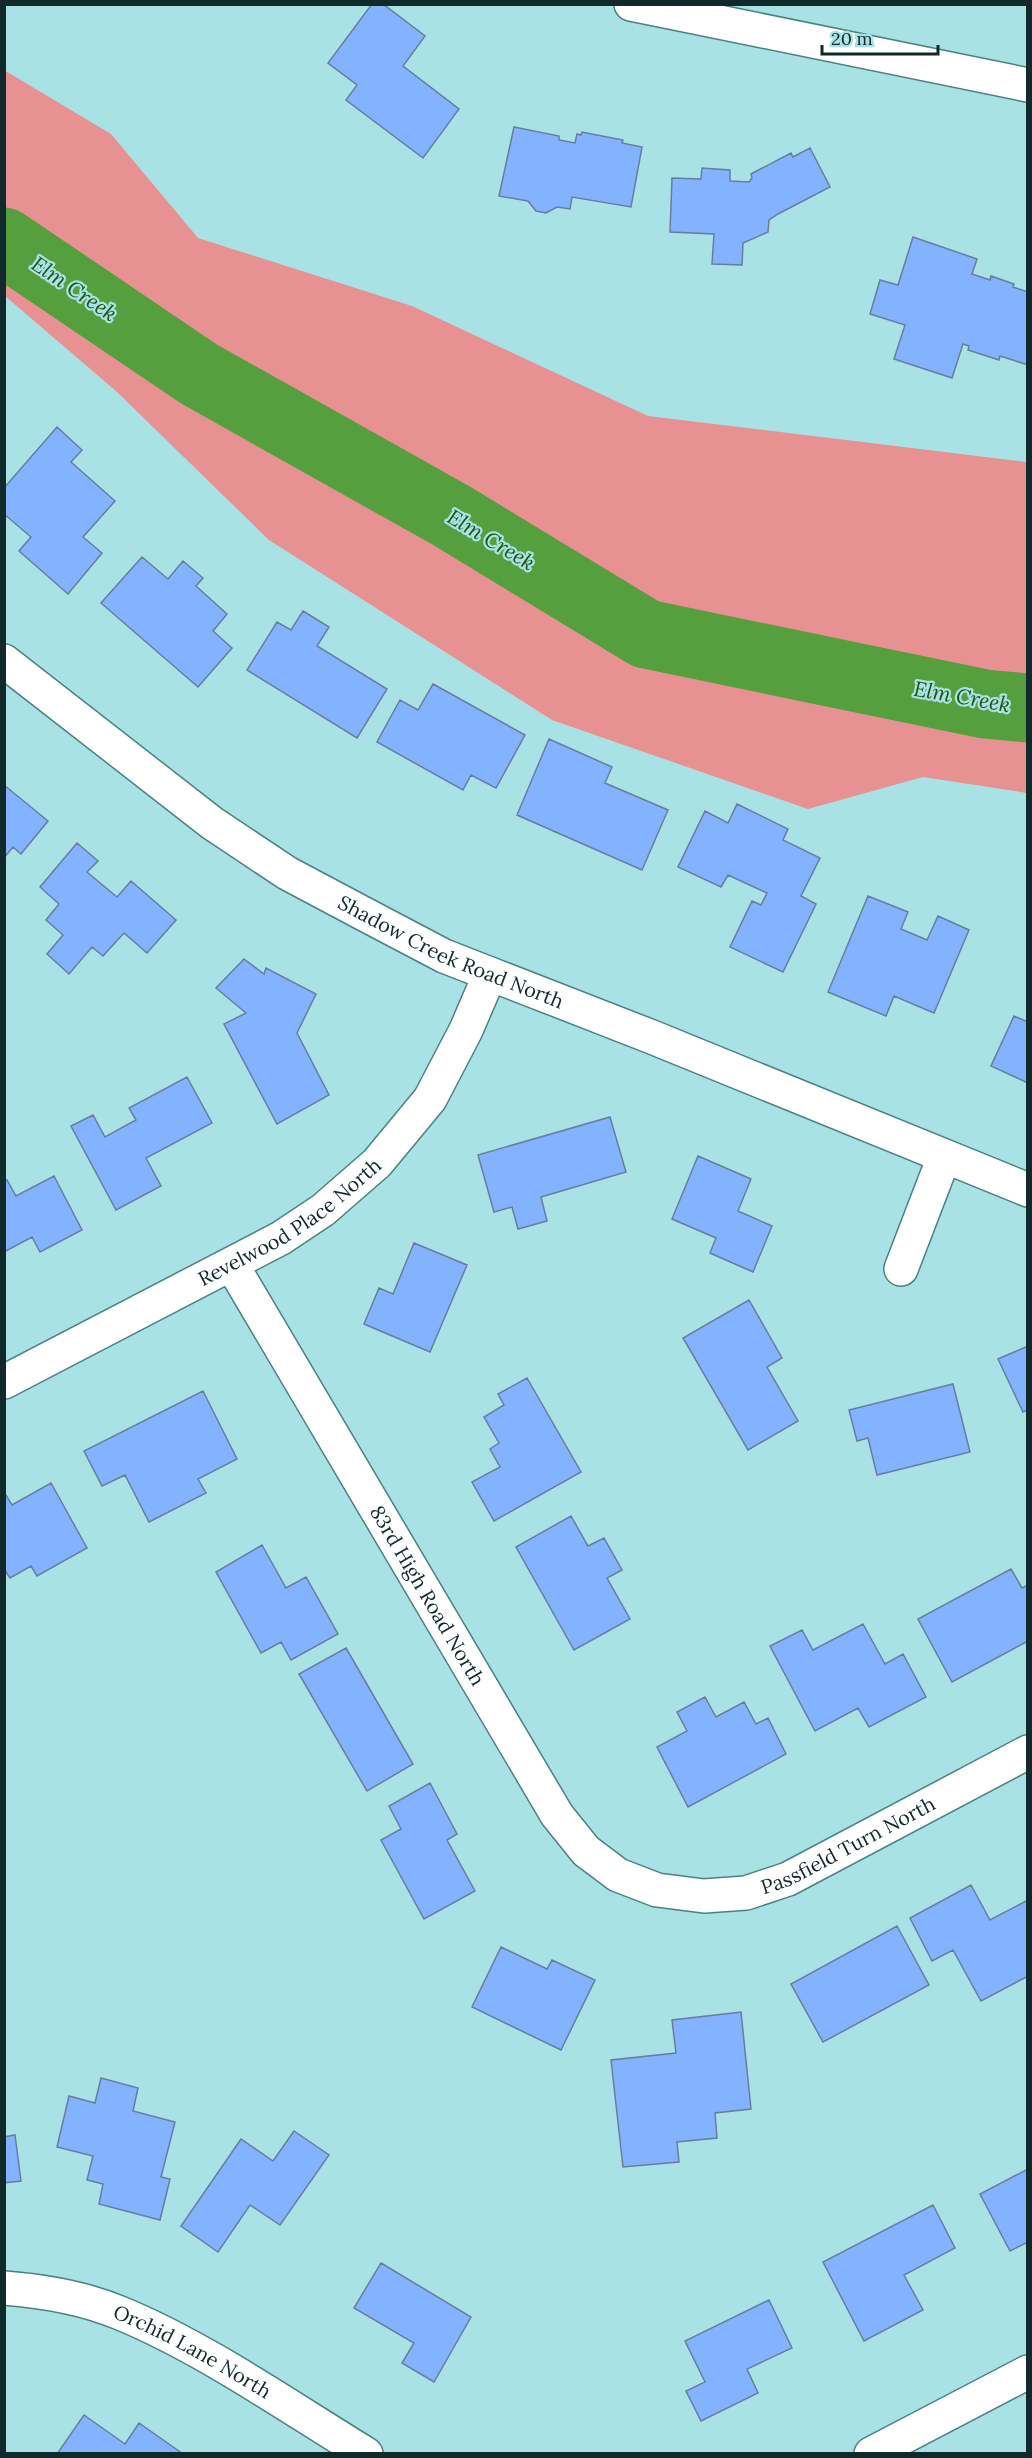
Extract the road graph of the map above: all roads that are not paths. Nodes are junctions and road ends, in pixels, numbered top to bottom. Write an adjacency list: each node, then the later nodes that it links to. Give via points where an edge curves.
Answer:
1 (631, 4): 2 (street)
2 (1028, 85)
3 (4, 661): 4 (street, Shadow Creek Road North, via 212,823 278,867 444,956)
4 (490, 974): 5 (street, Shadow Creek Road North); 7 (street, Revelwood Place North, via 430,1099 377,1162 322,1210)
5 (944, 1157): 6 (street, Shadow Creek Road North); 8 (street)
6 (1028, 1190)
7 (232, 1265): 9 (street, Revelwood Place North); 11 (street, 83rd High Road North, via 557,1815 594,1857 618,1875)
8 (901, 1269)
9 (4, 1382)
10 (1028, 1752): 11 (street, Passfield Turn North, via 788,1879 746,1893 704,1896)
11 (657, 1890)
12 (4, 2288): 14 (street, Orchid Lane North, via 43,2291 119,2312 184,2344)
13 (1028, 2372): 15 (street)
14 (366, 2454)
15 (871, 2454)

